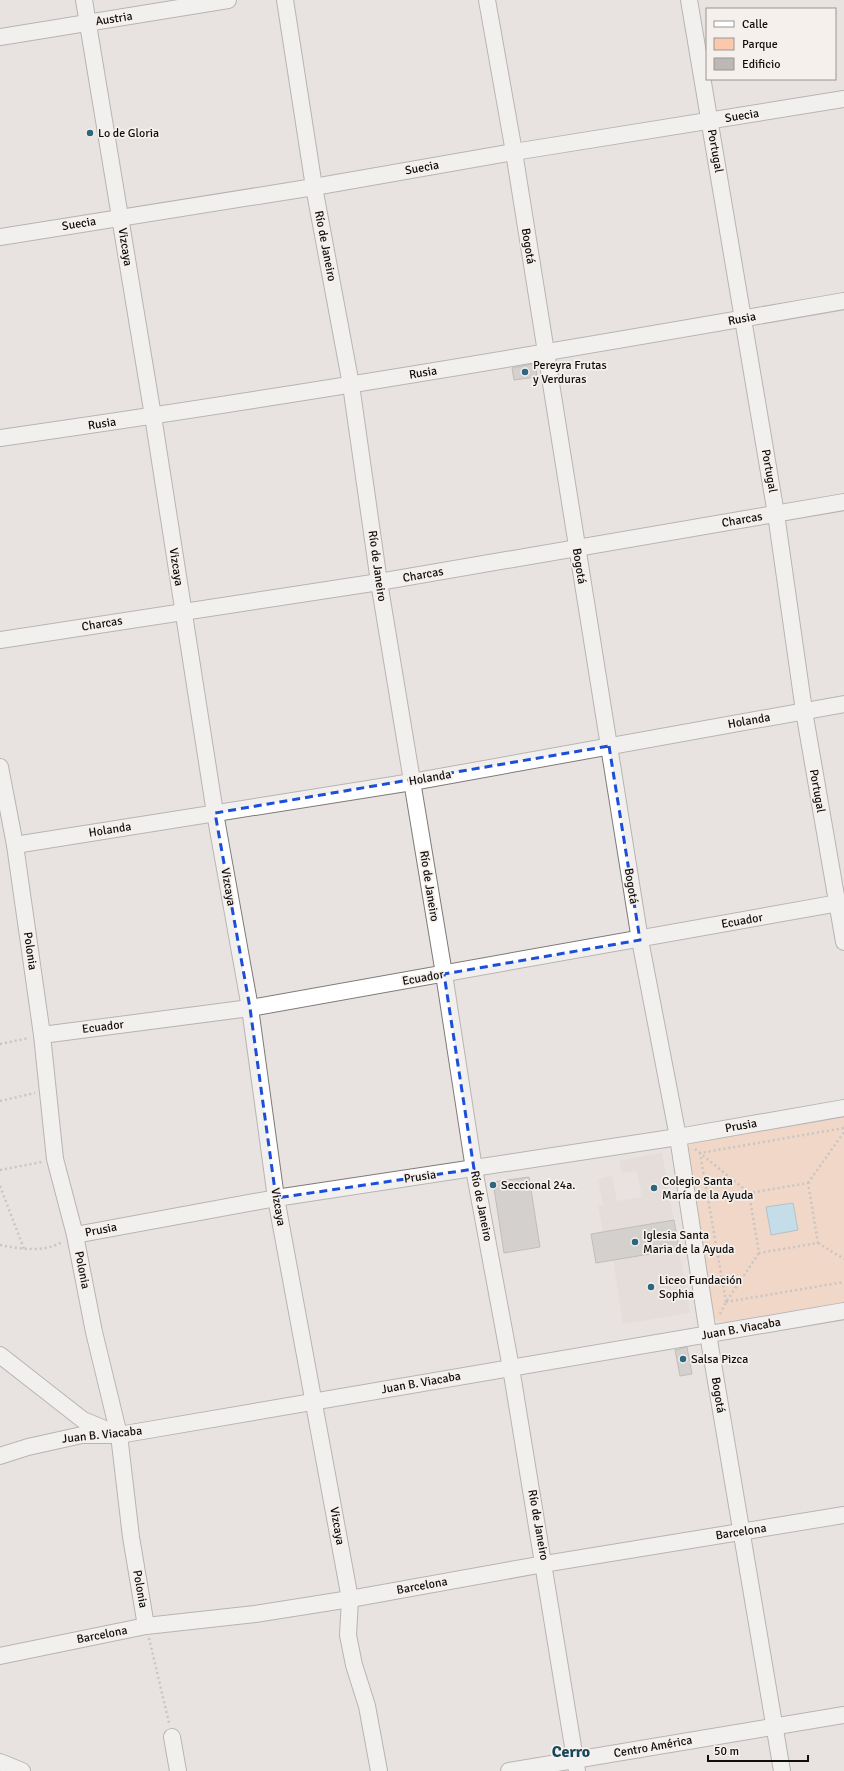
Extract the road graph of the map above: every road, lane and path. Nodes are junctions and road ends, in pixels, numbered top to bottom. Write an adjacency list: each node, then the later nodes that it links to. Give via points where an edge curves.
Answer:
1 (84, 0): 6 (street, Vizcaya)
2 (228, 0): 6 (street, Austria)
3 (285, 0): 11 (street, Río de Janeiro)
4 (487, 0): 10 (street, Bogotá)
5 (689, 0): 9 (street, Portugal)
6 (88, 23): 7 (street, Austria); 12 (street, Vizcaya)
7 (0, 37)
8 (844, 99): 9 (street, Suecia)
9 (710, 121): 10 (street, Suecia); 15 (street, Portugal)
10 (514, 152): 11 (street, Suecia); 16 (street, Bogotá)
11 (314, 187): 12 (street, Suecia); 17 (street, Río de Janeiro)
12 (120, 217): 13 (street, Suecia); 18 (street, Vizcaya)
13 (0, 237)
14 (844, 301): 15 (street, Rusia)
15 (744, 319): 16 (street, Rusia); 21 (street, Portugal)
16 (545, 354): 17 (street, Rusia); 22 (street, Bogotá)
17 (351, 385): 18 (street, Rusia); 23 (street, Río de Janeiro)
18 (153, 416): 19 (street, Rusia); 24 (street, Vizcaya)
19 (0, 438)
20 (844, 502): 21 (street, Charcas)
21 (776, 514): 22 (street, Charcas); 27 (street, Portugal)
22 (576, 549): 23 (street, Charcas); 28 (street, Bogotá)
23 (379, 582): 24 (street, Charcas); 30 (street, Río de Janeiro)
24 (182, 612): 25 (street, Charcas); 31 (street, Vizcaya)
25 (0, 640)
26 (844, 704): 27 (street, Holanda)
27 (804, 711): 28 (street, Holanda); 33 (street, Portugal)
28 (609, 746): 30 (street, Holanda); 34 (street, Bogotá)
29 (0, 767): 32 (street, Polonia)
30 (412, 782): 31 (street, Holanda); 36 (street, Río de Janeiro)
31 (215, 813): 32 (street, Holanda); 37 (street, Vizcaya)
32 (15, 845): 38 (street, Polonia)
33 (840, 903): 34 (street, Ecuador); 35 (street, Portugal)
34 (640, 940): 36 (street, Ecuador); 45 (street, Bogotá)
35 (844, 942)
36 (444, 974): 37 (street, Ecuador); 48 (street, Río de Janeiro)
37 (250, 1008): 38 (street, Ecuador); 53 (street, Vizcaya)
38 (42, 1035): 39 (path); 40 (street, Polonia)
39 (0, 1044)
40 (47, 1090): 41 (path); 47 (street, Polonia)
41 (0, 1101)
42 (844, 1108): 45 (street, Prusia)
43 (844, 1128): 46 (path)
44 (844, 1132): 50 (path)
45 (678, 1138): 48 (street, Prusia); 63 (street, Bogotá)
46 (700, 1153): 52 (path); 61 (path)
47 (55, 1159): 49 (path); 54 (street, Polonia)
48 (474, 1169): 53 (street, Prusia); 65 (street, Río de Janeiro)
49 (0, 1170)
50 (808, 1183): 52 (path); 55 (path)
51 (0, 1186): 57 (path)
52 (749, 1193): 58 (path)
53 (276, 1198): 54 (street, Prusia); 66 (street, Vizcaya)
54 (75, 1235): 57 (path, Prusia, via 52,1248); 67 (street, Polonia, via 94,1332)
55 (818, 1243): 58 (path); 59 (path)
56 (0, 1245): 57 (path, Prusia)
57 (24, 1249)
58 (759, 1253): 61 (path)
59 (844, 1259)
60 (844, 1282): 61 (path)
61 (726, 1302)
62 (844, 1311): 63 (street, Juan B. Viacaba)
63 (708, 1334): 65 (street, Juan B. Viacaba); 70 (street, Bogotá)
64 (0, 1355): 67 (street, via 83,1420)
65 (511, 1368): 66 (street, Juan B. Viacaba); 71 (street, Río de Janeiro)
66 (314, 1402): 67 (street, Juan B. Viacaba); 72 (street, Vizcaya)
67 (119, 1435): 68 (street, Juan B. Viacaba, via 82,1435); 73 (street, Polonia, via 131,1537)
68 (0, 1456)
69 (844, 1515): 70 (street, Barcelona)
70 (740, 1532): 71 (street, Barcelona); 76 (street, Bogotá)
71 (544, 1564): 72 (street, Barcelona); 79 (street, Río de Janeiro)
72 (350, 1599): 73 (street, Barcelona, via 255,1614); 82 (street, Vizcaya, via 348,1635 367,1706)
73 (146, 1626): 74 (street, Barcelona); 77 (path)
74 (0, 1656)
75 (844, 1715): 76 (street, Centro América)
76 (775, 1726): 79 (street, Centro América); 84 (street, Bogotá)
77 (172, 1737): 81 (street)
78 (0, 1762): 80 (street)
79 (577, 1766): 83 (street, Centro América)
80 (22, 1771)
81 (178, 1771)
82 (379, 1771)
83 (509, 1771)
84 (782, 1771)

